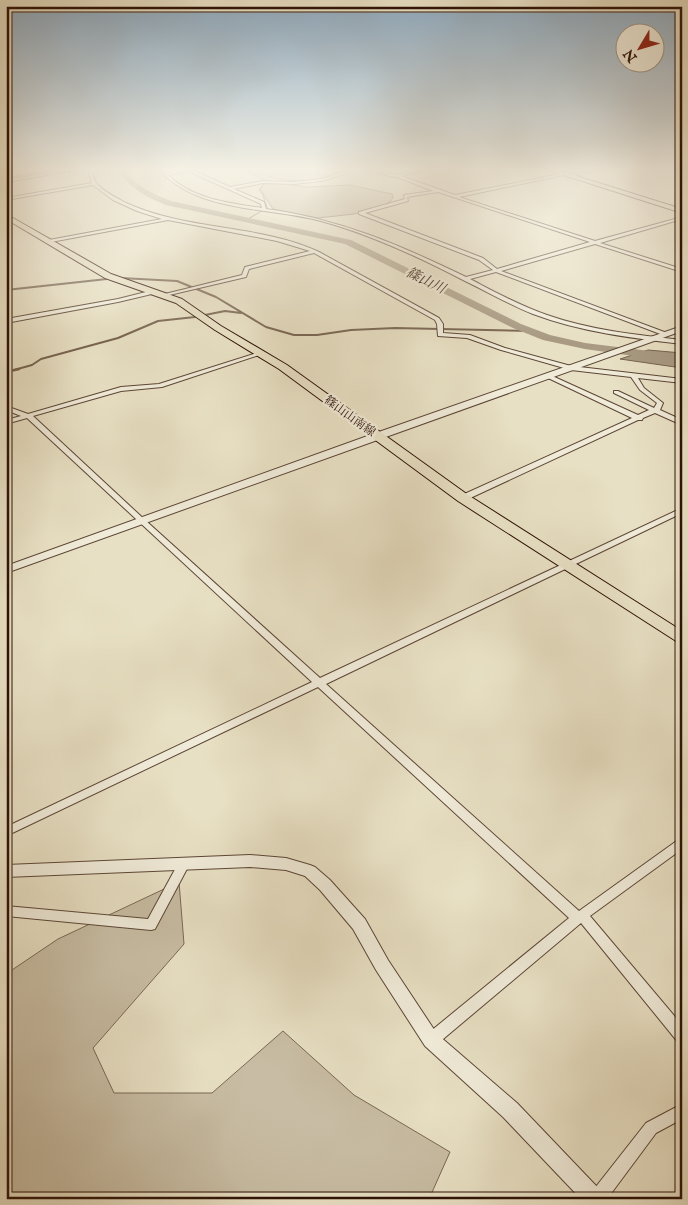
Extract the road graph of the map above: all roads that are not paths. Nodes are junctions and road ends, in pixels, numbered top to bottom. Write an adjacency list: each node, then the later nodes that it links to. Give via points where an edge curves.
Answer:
1 (24, 226): 8 (main road, 篠山山南線)
2 (127, 226): 8 (street)
3 (210, 226): 10 (street, via 278,240)
4 (347, 226): 13 (street)
5 (395, 226): 11 (street, via 481,260)
6 (545, 226): 9 (street)
7 (653, 226): 9 (street)
8 (51, 241): 14 (main road, 篠山山南線, via 108,276)
9 (595, 243): 11 (street); 12 (street)
10 (313, 252): 15 (street, via 246,268 244,276); 22 (street, via 437,319 440,333 468,336 534,359)
11 (497, 271): 13 (street); 18 (street)
12 (682, 271)
13 (466, 279): 19 (street, via 544,316 606,333)
14 (154, 292): 15 (main road, 篠山山南線); 16 (street)
15 (167, 295): 21 (main road, 篠山山南線)
16 (6, 322)
17 (682, 328): 18 (street)
18 (665, 334): 19 (street)
19 (651, 339): 20 (street); 22 (street)
20 (682, 342)
21 (262, 353): 29 (street, via 160,386 121,389); 33 (main road, 篠山山南線)
22 (573, 367): 23 (street); 24 (street)
23 (548, 376): 30 (street); 33 (street)
24 (634, 376): 25 (street); 28 (street, via 642,389 660,403)
25 (682, 381)
26 (616, 392): 28 (street)
27 (6, 408): 29 (street)
28 (654, 411): 30 (street); 32 (street)
29 (28, 416): 31 (street); 36 (street)
30 (640, 419): 34 (street)
31 (6, 422)
32 (682, 423)
33 (376, 436): 34 (main road, 篠山山南線); 36 (street)
34 (463, 498): 37 (main road, 篠山山南線)
35 (680, 512): 37 (street)
36 (142, 522): 38 (street); 40 (street)
37 (566, 564): 39 (main road, 篠山山南線); 40 (street)
38 (6, 570)
39 (682, 638)
40 (320, 683): 41 (street); 46 (street)
41 (6, 832)
42 (682, 843): 46 (street)
43 (183, 865): 44 (street); 45 (street, via 151,925); 48 (street, via 250,862 286,864 310,871 358,924)
44 (6, 871)
45 (6, 912)
46 (580, 917): 47 (street); 48 (street)
47 (682, 1036)
48 (432, 1040): 50 (street, via 510,1110)
49 (682, 1111): 50 (street, via 651,1128)
50 (596, 1199)

